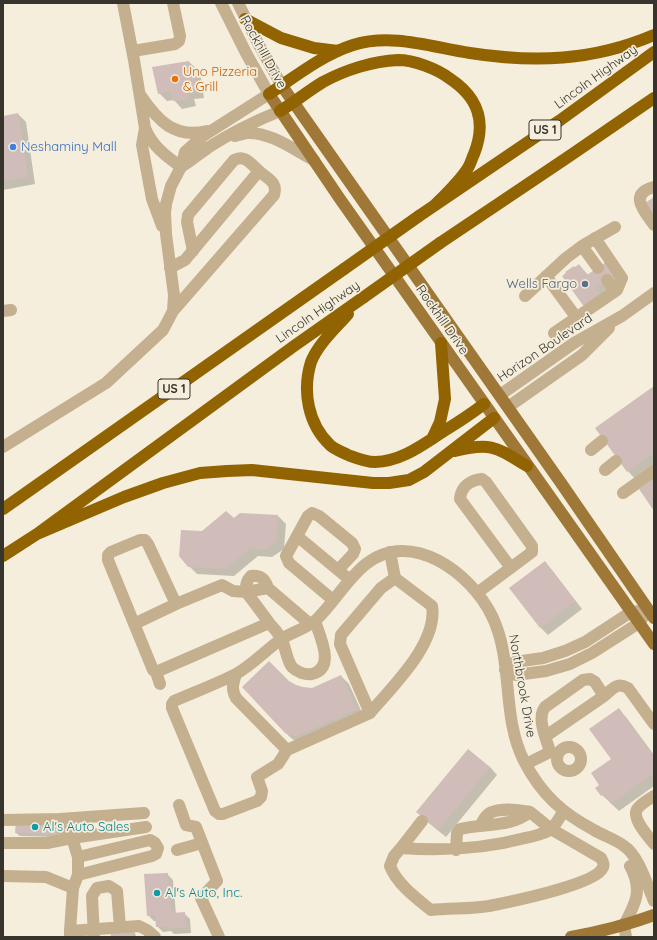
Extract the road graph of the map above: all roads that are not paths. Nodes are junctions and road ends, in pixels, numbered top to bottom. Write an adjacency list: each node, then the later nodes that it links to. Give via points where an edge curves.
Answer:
1 (122, 3): 7 (street)
2 (173, 3): 7 (street, via 180,36 178,41 175,44)
3 (221, 3): 12 (street, Rockhill Drive)
4 (238, 3): 5 (street, Rockhill Drive)
5 (245, 19): 8 (highway, via 280,38); 10 (street, Rockhill Drive)
6 (654, 35): 8 (highway, via 613,49 538,60 468,53 411,41 384,40 353,45)
7 (133, 52): 11 (street)
8 (338, 52): 10 (highway, via 313,64)
9 (654, 52): 23 (highway, Lincoln Highway / US 1, via 559,121)
10 (282, 86): 12 (highway); 14 (main road, Rockhill Drive)
11 (139, 92): 16 (street); 17 (street, via 158,118 180,132 192,134)
12 (269, 94): 15 (main road, Rockhill Drive); 17 (street)
13 (654, 98): 37 (highway, Lincoln Highway / US 1, bridge)
14 (294, 102): 15 (highway); 23 (highway, via 324,82 362,65 399,60 441,72 459,84 474,102 480,117 478,142 469,167); 43 (main road, Rockhill Drive)
15 (280, 110): 18 (street); 19 (main road, Rockhill Drive)
16 (145, 128): 20 (street, via 156,146); 26 (street, via 142,145 152,199)
17 (214, 129): 20 (street, via 185,152)
18 (210, 147): 19 (street, via 247,133 267,136); 20 (street)
19 (314, 160): 42 (main road, Rockhill Drive)
20 (181, 167): 26 (street, via 171,186 166,204)
21 (259, 171): 29 (street); 29 (street, via 244,158 234,160 188,215); 38 (street, via 275,185 274,195)
22 (654, 187): 24 (street, via 639,198 639,204)
23 (434, 206): 57 (highway, Lincoln Highway / US 1, bridge)
24 (654, 225)
25 (615, 227): 27 (street)
26 (166, 234): 30 (street)
27 (595, 238): 28 (street); 34 (street, via 622,278)
28 (582, 246): 31 (street); 32 (street)
29 (193, 251): 30 (street, via 185,260)
30 (170, 268): 38 (street, via 174,296)
31 (598, 268)
32 (546, 276): 36 (street); 40 (street)
33 (607, 280): 34 (street)
34 (615, 291): 40 (street)
35 (654, 293): 39 (street, Horizon Boulevard)
36 (524, 296)
37 (364, 297): 47 (highway, via 325,340 311,362 308,393 313,422 330,446 351,456 375,462 412,452); 58 (highway, Lincoln Highway / US 1)
38 (173, 312): 49 (street, via 163,330 106,383)
39 (622, 316): 43 (street, Horizon Boulevard, via 574,343); 45 (street, Horizon Boulevard, via 582,355)
40 (576, 317): 41 (street)
41 (554, 333)
42 (441, 343): 44 (main road, Rockhill Drive); 47 (highway, via 445,399 440,422)
43 (500, 395): 44 (main road, Horizon Boulevard); 45 (main road, Rockhill Drive)
44 (484, 404): 46 (main road, Rockhill Drive); 47 (highway)
45 (508, 407): 46 (main road, Horizon Boulevard); 71 (main road, Rockhill Drive)
46 (494, 418): 51 (highway); 53 (main road, Rockhill Drive)
47 (432, 439)
48 (602, 441): 50 (street)
49 (3, 447)
50 (591, 450)
51 (451, 452): 53 (highway, via 472,447 490,447); 58 (highway, via 409,480 389,483 252,470 200,473 124,497)
52 (616, 461): 54 (street)
53 (527, 466): 70 (main road, Rockhill Drive)
54 (605, 470)
55 (654, 471): 56 (street)
56 (623, 493)
57 (3, 509)
58 (36, 534): 61 (highway, Lincoln Highway / US 1)
59 (297, 536): 63 (street); 63 (street, via 312,513 352,543 355,549 353,554); 68 (street, via 286,556 289,563)
60 (390, 552): 64 (street); 65 (street, Northbrook Drive, via 370,562); 67 (street, Northbrook Drive, via 413,551 433,558 457,573)
61 (3, 556)
62 (511, 568): 62 (street, via 532,552 532,546 486,482 482,479 475,480 463,488 460,499); 67 (street)
63 (338, 570): 65 (street)
64 (395, 578): 81 (street, via 381,588 340,635 340,644); 81 (street, via 432,606 432,622 417,657)
65 (350, 580): 68 (street, Northbrook Drive)
66 (246, 592): 69 (street, via 233,591 222,585); 72 (street, via 251,576 262,578 268,588); 73 (street)
67 (477, 593): 78 (street, Northbrook Drive, via 496,624)
68 (333, 600): 72 (street, Northbrook Drive)
69 (176, 604): 75 (street); 75 (street, via 145,540 111,552 108,560)
70 (632, 612): 71 (street); 74 (main road, Rockhill Drive); 78 (street, via 576,647 543,658 515,662)
71 (651, 614): 74 (street)
72 (312, 622): 76 (street); 76 (street, via 325,655 325,663 316,672 303,674 295,670)
73 (269, 623): 75 (street, via 158,678); 76 (street)
74 (639, 623): 77 (main road, Rockhill Drive); 78 (street, via 570,664 546,672 516,675)
75 (134, 624)
76 (281, 638): 79 (street)
77 (654, 644)
78 (505, 670): 85 (street, Northbrook Drive, via 513,731)
79 (236, 674): 84 (street, via 232,686 236,698); 84 (street, via 172,704 218,814 257,801 262,791 257,777 278,764)
80 (604, 696): 82 (street, via 617,685 628,688); 83 (street); 83 (street, via 595,682 590,679 583,680 542,711 541,718)
81 (370, 713): 84 (street)
82 (654, 724)
83 (546, 736): 85 (street, via 554,755)
84 (287, 750)
85 (526, 764): 89 (street, Northbrook Drive, via 546,795)
86 (654, 796): 99 (street, via 638,807 636,818)
87 (179, 805): 98 (street, via 186,825 196,827)
88 (144, 813): 90 (street)
89 (567, 814): 94 (street); 95 (street, Northbrook Drive)
90 (60, 819): 91 (street); 96 (street, via 60,826)
91 (3, 820)
92 (422, 821): 100 (street)
93 (146, 827): 96 (street)
94 (555, 831): 100 (street, via 601,858 604,868 600,873 544,894 488,906 431,910 392,872 390,866); 102 (street, via 503,844); 102 (street, via 530,812 518,809 492,812 485,817 480,826 460,829 457,833)
95 (605, 836): 107 (street, Northbrook Drive, via 630,852); 110 (street, Northbrook Drive, via 628,863 636,879 637,898)
96 (72, 838): 97 (street, via 47,843); 103 (street)
97 (3, 843)
98 (202, 843): 101 (street); 115 (street, via 217,881 201,898)
99 (654, 844)
100 (401, 848): 102 (street)
101 (177, 850)
102 (456, 850)
103 (78, 857): 104 (street); 104 (street, via 150,840 155,842 158,848 152,856)
104 (78, 874): 106 (street)
105 (3, 876): 106 (street, via 46,877)
106 (73, 888): 112 (street)
107 (653, 895)
108 (654, 915): 110 (main road)
109 (120, 927): 111 (street); 111 (street, via 117,891 109,886 97,888 92,896); 114 (street, via 139,926)
110 (625, 931): 113 (main road)
111 (93, 933): 112 (street)
112 (70, 934)
113 (586, 936): 116 (main road)
114 (155, 937)
115 (219, 937)
116 (571, 937)

